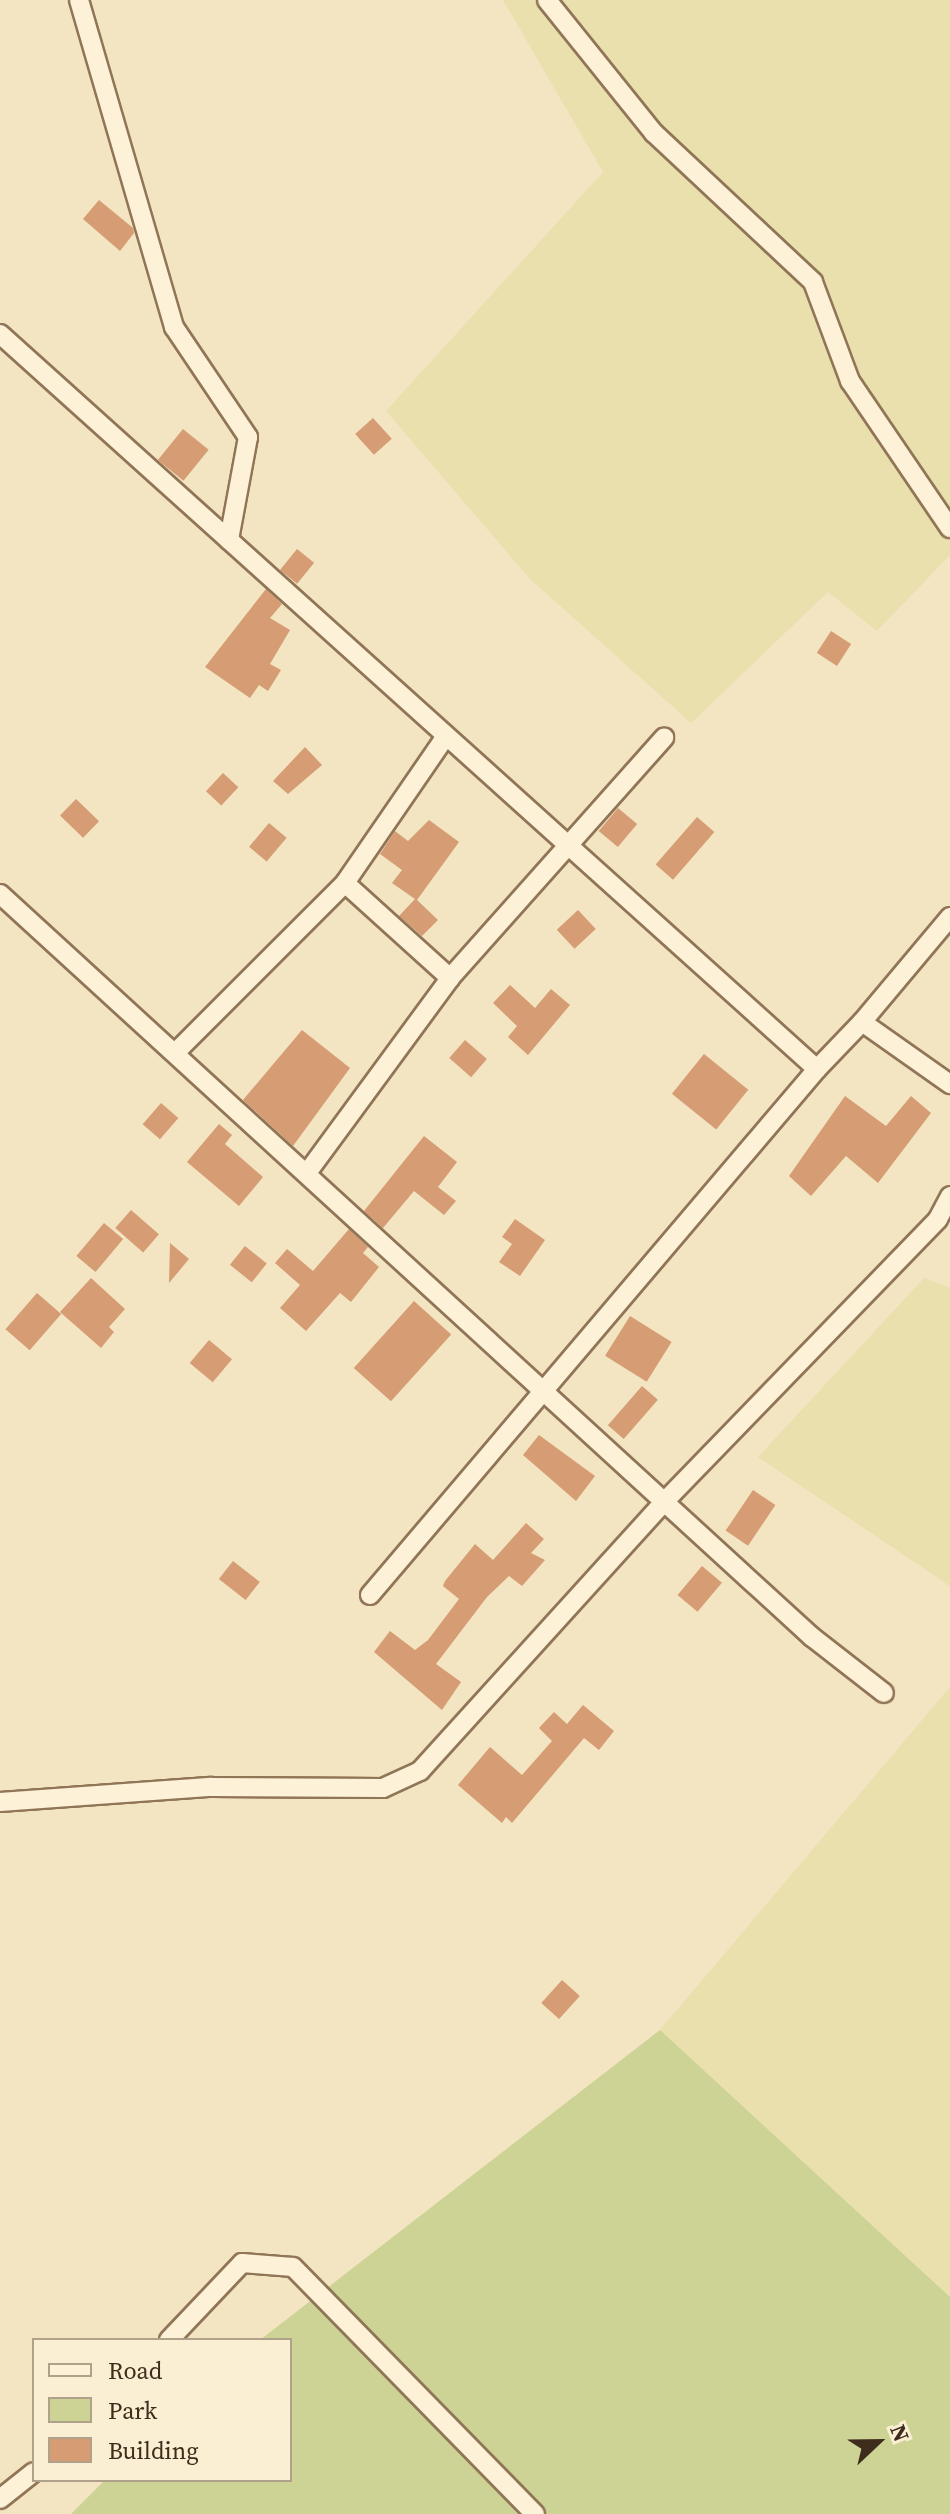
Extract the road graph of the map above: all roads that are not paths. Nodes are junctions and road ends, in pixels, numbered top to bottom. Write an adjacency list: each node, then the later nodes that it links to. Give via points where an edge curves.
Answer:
1 (79, 0): 5 (street, via 174,327 248,437)
2 (547, 0): 4 (street, via 654,133 813,282 850,381)
3 (0, 334): 5 (street)
4 (950, 528)
5 (229, 540): 6 (street)
6 (446, 736): 8 (street); 9 (street)
7 (664, 738): 8 (street)
8 (568, 845): 12 (street); 15 (street)
9 (345, 883): 12 (street); 14 (street)
10 (0, 894): 14 (street)
11 (950, 917): 13 (street)
12 (450, 978): 17 (street)
13 (862, 1022): 15 (street); 16 (street)
14 (175, 1053): 17 (street)
15 (817, 1069): 19 (street)
16 (950, 1084)
17 (307, 1173): 19 (street)
18 (950, 1196): 20 (street, via 938,1219)
19 (546, 1389): 20 (street); 21 (street)
20 (665, 1501): 22 (street, via 812,1637); 23 (street, via 420,1771 383,1788 211,1787)
21 (370, 1595)
22 (884, 1693)
23 (0, 1802)
24 (171, 2338): 27 (street, via 242,2263 293,2267)
25 (32, 2474): 26 (street)
26 (0, 2499)
27 (535, 2514)

